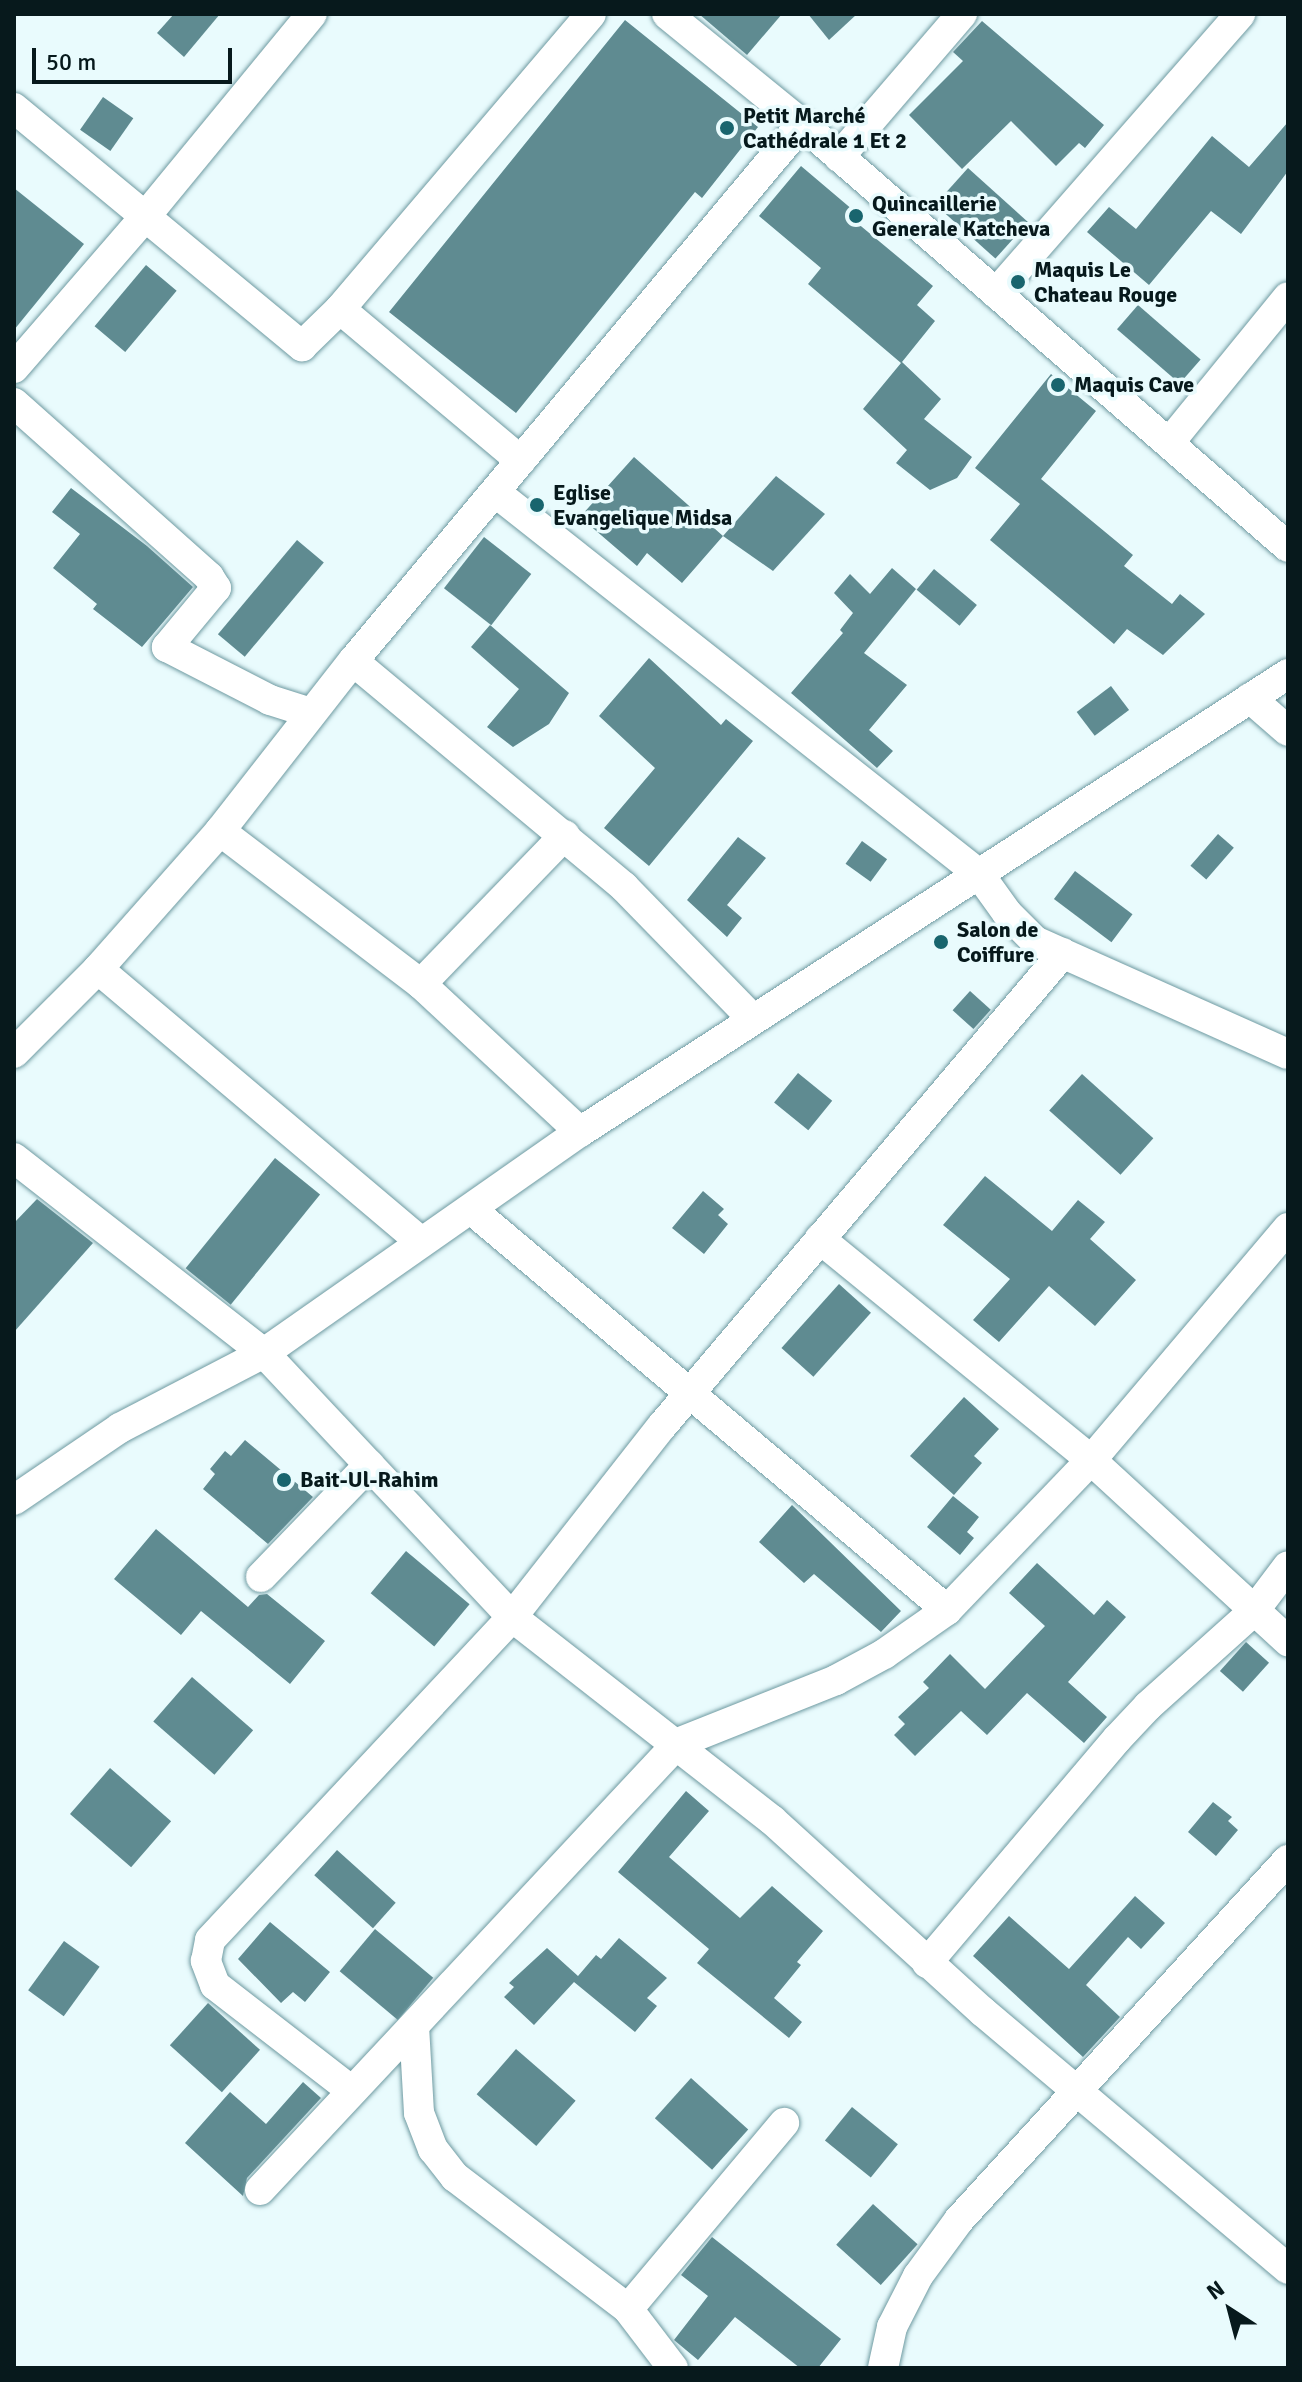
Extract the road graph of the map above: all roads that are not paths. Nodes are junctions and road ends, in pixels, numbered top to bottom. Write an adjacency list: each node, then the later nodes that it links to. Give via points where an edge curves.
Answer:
1 (312, 14): 9 (street)
2 (591, 14): 12 (street)
3 (667, 14): 7 (street)
4 (962, 14): 8 (street)
5 (1240, 14): 10 (street)
6 (14, 108): 9 (street)
7 (802, 124): 8 (street); 16 (street)
8 (839, 157): 10 (street)
9 (145, 217): 12 (street, via 302,346); 13 (street)
10 (996, 293): 15 (street)
11 (1288, 297): 15 (street)
12 (340, 309): 16 (street)
13 (14, 368)
14 (14, 403): 22 (street, via 216,588 167,647 270,700)
15 (1169, 443): 18 (street)
16 (521, 461): 17 (street)
17 (495, 492): 19 (street); 26 (street)
18 (1288, 547)
19 (353, 661): 22 (street); 25 (street)
20 (1288, 674): 21 (street)
21 (1250, 698): 23 (street); 26 (street)
22 (311, 713): 24 (street)
23 (1288, 731)
24 (220, 831): 28 (street); 29 (street)
25 (565, 835): 29 (street); 30 (street, via 624,887)
26 (979, 874): 27 (street, via 1035,941); 30 (street)
27 (1063, 953): 32 (street); 37 (street)
28 (98, 969): 31 (street); 38 (street)
29 (421, 984): 33 (street)
30 (752, 1018): 33 (street)
31 (14, 1053)
32 (1288, 1054)
33 (580, 1132): 35 (street)
34 (14, 1158): 39 (street)
35 (472, 1210): 38 (street); 40 (street)
36 (1288, 1228): 41 (street)
37 (820, 1239): 40 (street); 41 (street)
38 (421, 1242): 39 (street)
39 (264, 1353): 42 (street); 43 (street, via 120,1428)
40 (690, 1393): 46 (street); 48 (street)
41 (1091, 1460): 46 (street); 47 (street)
42 (369, 1465): 45 (street); 48 (street)
43 (14, 1500)
44 (1288, 1566): 47 (street)
45 (261, 1577)
46 (947, 1610): 50 (street, via 836,1680)
47 (1254, 1611): 49 (street); 52 (street, via 1137,1717)
48 (512, 1617): 50 (street); 54 (street, via 210,1940 206,1961 215,1985)
49 (1288, 1641)
50 (678, 1743): 52 (street, via 772,1820); 53 (street)
51 (1288, 1860): 55 (street)
52 (927, 1963): 55 (street)
53 (414, 2026): 54 (street); 59 (street, via 419,2113 433,2149 455,2177)
54 (352, 2091): 57 (street)
55 (1079, 2092): 58 (street); 61 (street, via 959,2220 918,2276 892,2327)
56 (784, 2123): 59 (street)
57 (260, 2190)
58 (1288, 2269)
59 (628, 2309): 60 (street)
60 (673, 2368)
61 (883, 2368)

